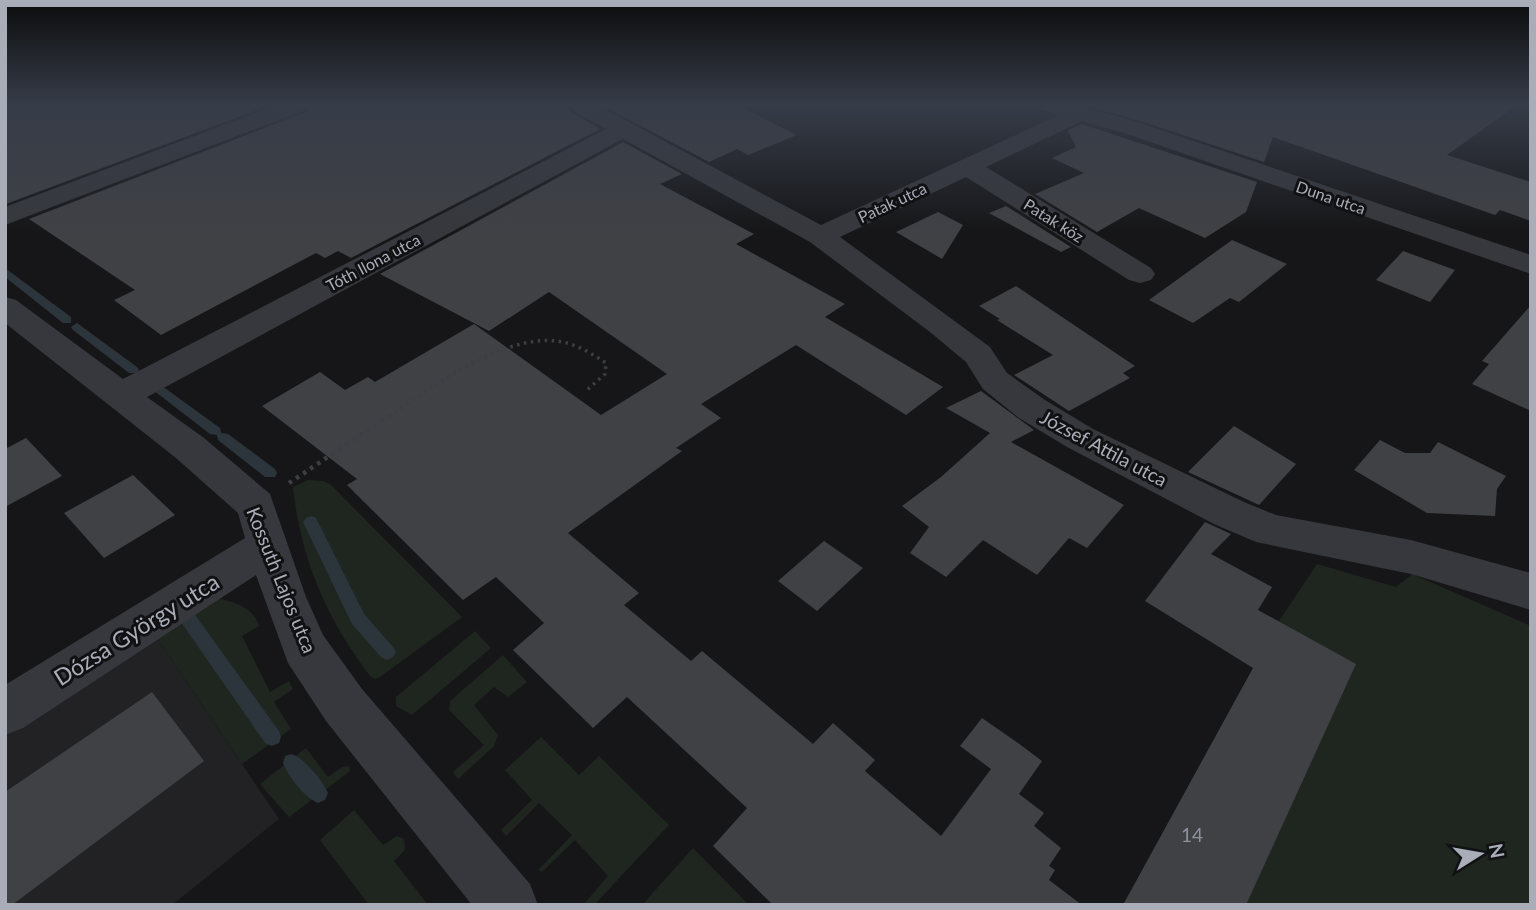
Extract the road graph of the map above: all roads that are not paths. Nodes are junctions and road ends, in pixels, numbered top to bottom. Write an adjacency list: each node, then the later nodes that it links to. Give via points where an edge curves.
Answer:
1 (186, 147): 7 (street)
2 (588, 147): 12 (street, Tóth Ilona utca)
3 (660, 147): 8 (street, József Attila utca)
4 (1002, 147): 6 (street, Patak utca)
5 (1189, 147): 9 (street, Duna utca)
6 (968, 167): 8 (street, Patak utca); 10 (street, Patak köz)
7 (5, 217)
8 (820, 236): 14 (street, József Attila utca, via 942,325 978,355 995,381 1032,410 1080,439 1271,530 1411,557)
9 (1531, 265)
10 (1140, 274)
11 (5, 307): 12 (street, Kossuth Lajos utca)
12 (120, 396): 13 (street, Kossuth Lajos utca, via 190,448)
13 (262, 526): 15 (street, Dózsa György utca); 16 (street, Kossuth Lajos utca, via 306,648 344,705)
14 (1531, 592)
15 (5, 712)
16 (509, 905)

